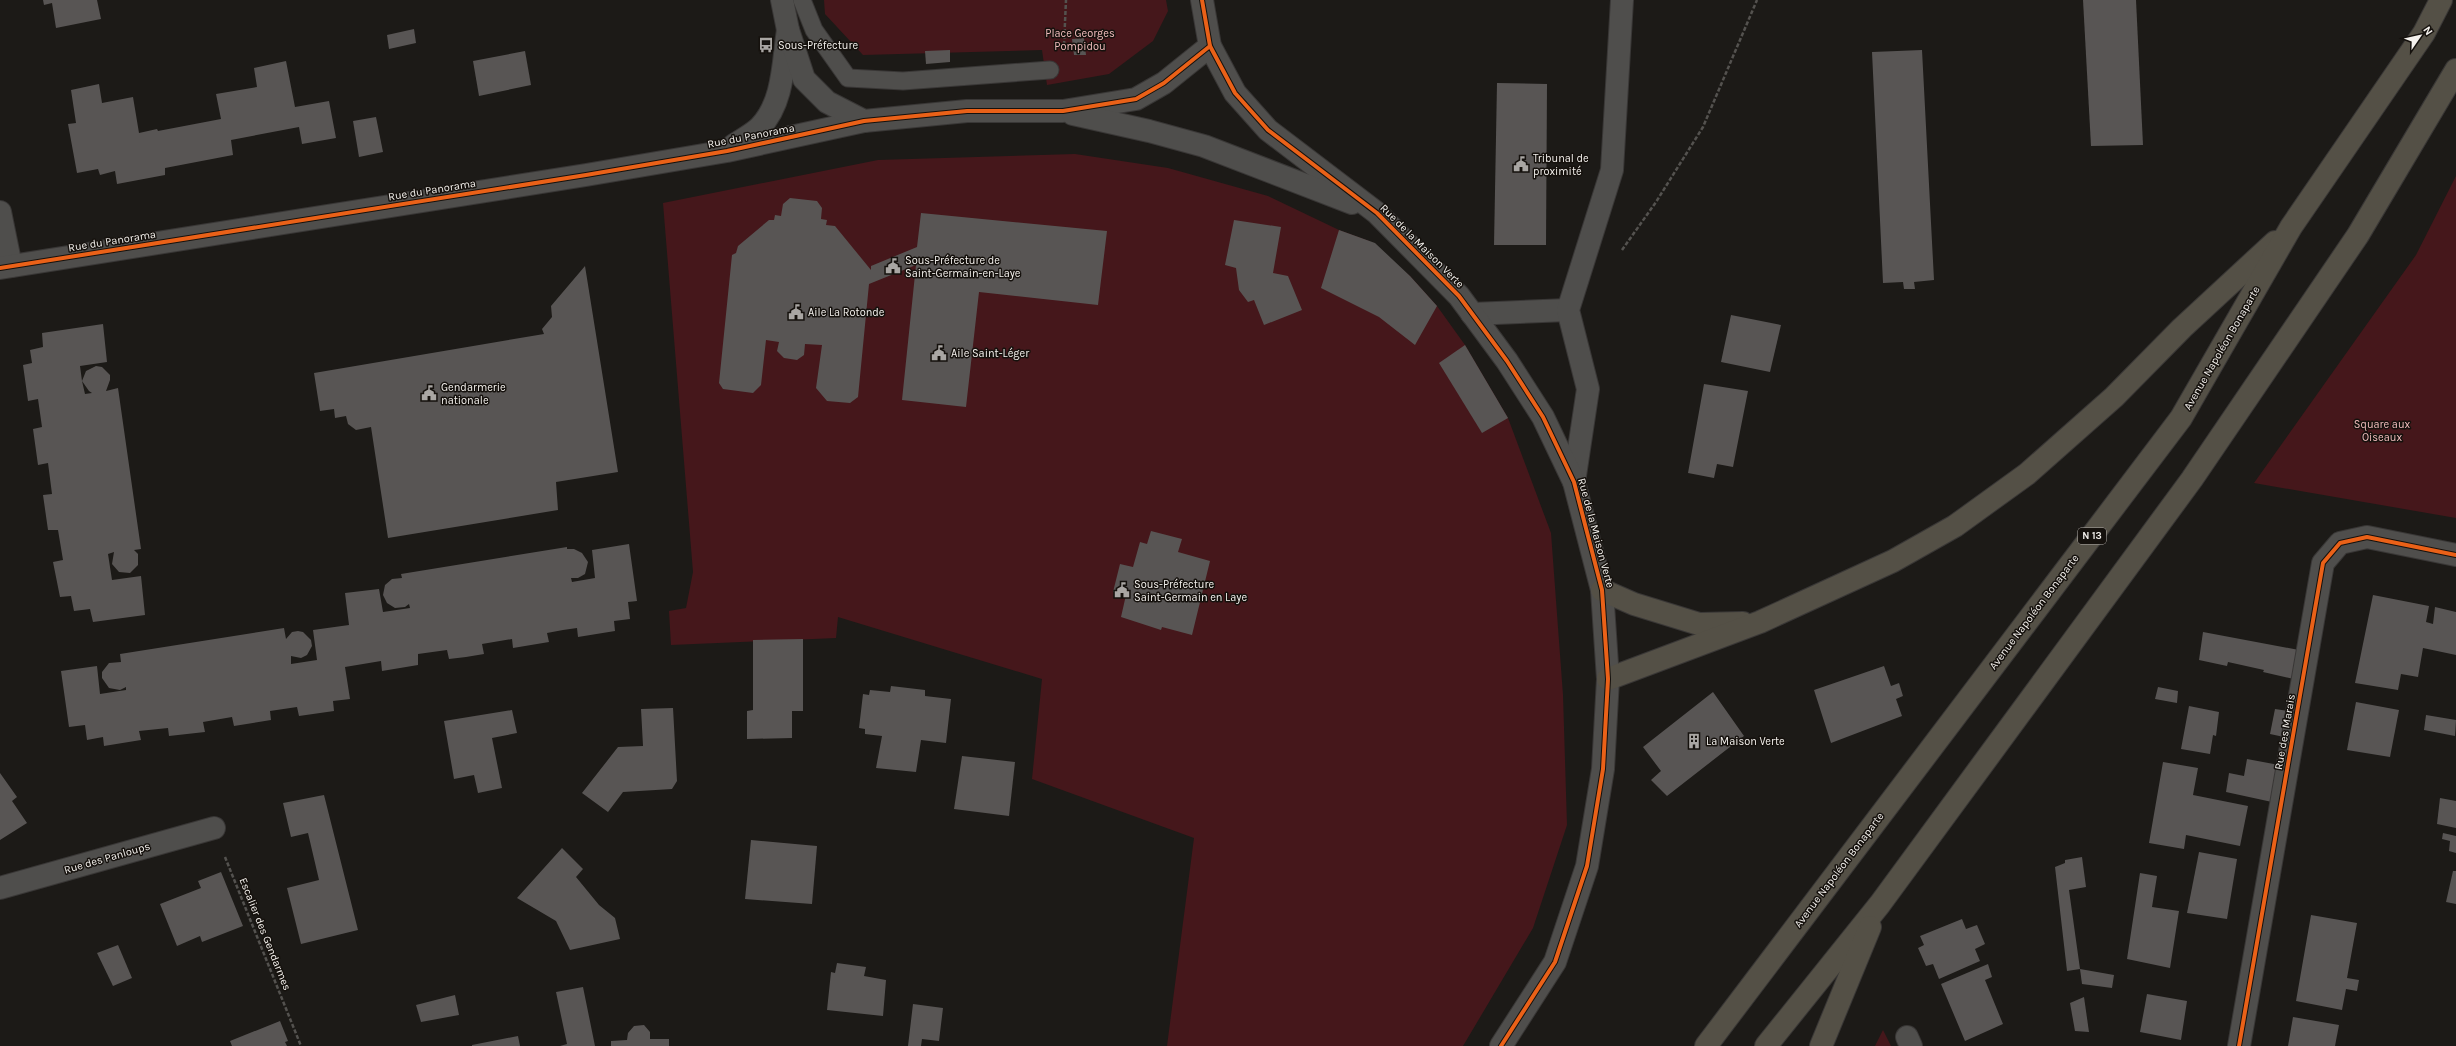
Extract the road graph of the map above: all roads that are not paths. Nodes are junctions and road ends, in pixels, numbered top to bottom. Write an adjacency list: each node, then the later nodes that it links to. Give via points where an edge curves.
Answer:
1 (782, 0): 6 (street)
2 (802, 0): 8 (lane, via 814,30 848,78 903,81)
3 (1202, 0): 7 (street)
4 (1622, 0): 17 (street, via 1612,170)
5 (2441, 0): 15 (main road, Avenue Napoléon Bonaparte / N 13, via 2424,33)
6 (788, 30): 11 (street, via 804,79 827,102); 12 (street, Rue du Panorama, via 779,92 770,115 759,128)
7 (1210, 46): 10 (street, via 1164,83 1136,99); 14 (street, Rue de la Maison Verte, via 1235,93 1268,130)
8 (1050, 70)
9 (2456, 70): 26 (main road, via 2358,235 2192,479)
10 (1063, 112): 11 (street, via 967,111); 14 (street, Rue de la Maison Verte, via 1148,130 1204,146)
11 (864, 121): 12 (street, Rue du Panorama)
12 (726, 151): 16 (street, Rue du Panorama)
13 (0, 212): 16 (street)
14 (1377, 213): 18 (street, Rue de la Maison Verte, via 1458,296)
15 (2292, 227): 22 (main road, via 2182,328 2114,397 2027,474 1955,526 1893,561); 28 (main road, Avenue Napoléon Bonaparte / N 13, via 2182,418)
16 (5, 267)
17 (1568, 310): 18 (street); 19 (street, via 1588,389)
18 (1472, 314): 19 (street, Rue de la Maison Verte, via 1507,361 1543,417)
19 (1574, 482): 21 (street, Rue de la Maison Verte)
20 (2456, 555): 31 (street, Rue des Marais, via 2368,537 2340,543 2323,563)
21 (1602, 590): 22 (main road, via 1634,604 1699,624); 23 (street, Rue de la Maison Verte)
22 (1760, 622): 23 (main road)
23 (1608, 679): 27 (street, Rue de la Maison Verte, via 1603,769 1587,866 1555,962)
24 (214, 828): 25 (street, Rue des Panloups)
25 (0, 888)
26 (1880, 904): 29 (main road); 30 (main road)
27 (1501, 1046)
28 (1706, 1046)
29 (1766, 1046)
30 (1821, 1046)
31 (2239, 1046)

